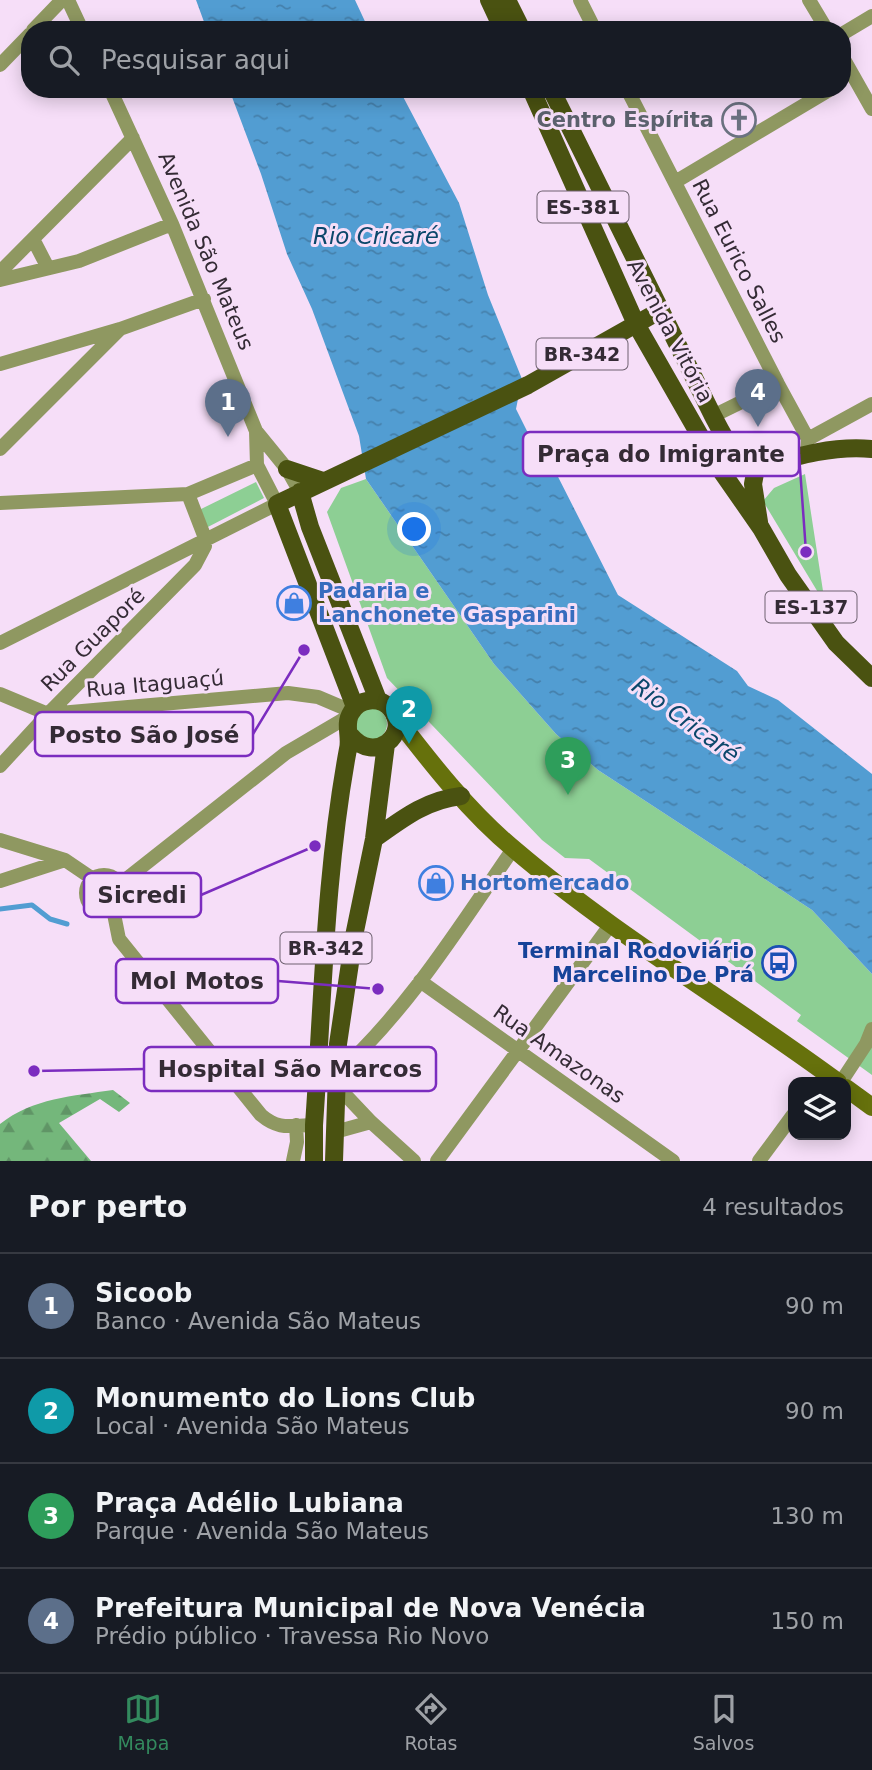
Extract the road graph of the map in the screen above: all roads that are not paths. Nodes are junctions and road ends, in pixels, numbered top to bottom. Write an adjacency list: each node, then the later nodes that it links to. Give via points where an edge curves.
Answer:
1 (62, 0): 8 (street)
2 (68, 0): 9 (street)
3 (489, 0): 10 (main road)
4 (507, 0): 11 (main road)
5 (580, 0): 12 (street)
6 (809, 0): 13 (street)
7 (872, 16): 14 (street)
8 (42, 21)
9 (78, 21)
10 (499, 21)
11 (518, 21)
12 (590, 21)
13 (822, 21)
14 (851, 29)
15 (21, 43): 16 (street)
16 (0, 65)
17 (851, 83): 23 (street)
18 (114, 98): 24 (street, Avenida São Mateus)
19 (535, 98): 33 (main road, Avenida Vitória / ES-381)
20 (555, 98): 32 (main road, Avenida Vitória / ES-381)
21 (632, 98): 25 (street, Rua Eurico Salles)
22 (816, 98): 25 (street)
23 (872, 109)
24 (133, 138): 26 (street, Avenida São Mateus); 27 (street)
25 (675, 182): 36 (street, Rua Eurico Salles)
26 (172, 224): 28 (street, via 79,261); 31 (street, Avenida São Mateus)
27 (33, 239): 28 (street); 29 (street)
28 (48, 268): 30 (street)
29 (0, 272)
30 (0, 280)
31 (204, 299): 34 (street); 39 (street, Avenida São Mateus)
32 (661, 310): 33 (main road); 38 (main road, Avenida Vitória)
33 (636, 324): 46 (main road, BR-342, via 528,385); 52 (main road, Avenida Vitória / ES-137, via 715,462)
34 (120, 329): 35 (street); 41 (street)
35 (0, 364)
36 (778, 384): 38 (street); 40 (street, Rua Eurico Salles)
37 (872, 404): 40 (street)
38 (713, 416): 44 (main road, Avenida Vitória, via 732,451)
39 (256, 431): 43 (street, Avenida São Mateus); 45 (street, Avenida São Mateus)
40 (808, 446): 42 (main road); 44 (main road)
41 (0, 449)
42 (872, 449)
43 (257, 465): 48 (street); 50 (street, Avenida São Mateus)
44 (756, 468): 52 (main road, via 754,501)
45 (287, 469): 46 (main road); 47 (street, Avenida São Mateus)
46 (323, 481): 47 (main road, BR-342); 51 (main road)
47 (300, 492): 50 (main road, BR-342); 51 (main road)
48 (188, 494): 49 (street); 53 (street)
49 (0, 503)
50 (277, 504): 53 (street); 60 (main road, Avenida São Mateus, via 341,676)
51 (310, 527): 57 (main road)
52 (761, 528): 55 (main road, Avenida Vitória / ES-137, via 836,643)
53 (205, 538): 54 (street); 58 (street, Rua Guaporé, via 203,551 189,573)
54 (0, 643)
55 (872, 678)
56 (0, 694): 58 (street, Rua Itaguaçú)
57 (378, 701): 59 (main road); 60 (main road, via 362,702)
58 (48, 714): 60 (street, Rua Itaguaçú, via 288,693 318,697); 62 (street, Rua Guaporé)
59 (395, 716): 61 (main road, BR-342, via 397,724); 63 (street)
60 (351, 721): 61 (main road, via 356,743 371,748); 71 (street, via 314,735 286,753); 86 (main road, BR-342)
61 (389, 741): 63 (street); 65 (main road, BR-342)
62 (0, 766)
63 (438, 772): 64 (street)
64 (461, 796): 65 (main road, via 418,808); 67 (street)
65 (374, 839): 76 (main road, BR-342)
66 (0, 840): 68 (street)
67 (513, 849): 73 (street); 74 (street)
68 (65, 860): 69 (street); 70 (street)
69 (93, 879): 71 (street, via 111,876); 72 (street, via 86,890 88,902 96,910)
70 (0, 881)
71 (120, 884): 72 (street, via 121,901)
72 (113, 909): 86 (street, via 119,939 247,1098 270,1122 284,1127)
73 (611, 924): 78 (street); 79 (street)
74 (420, 981): 77 (street); 78 (street, Rua Amazonas)
75 (872, 1029): 80 (street, via 866,1044)
76 (338, 1044): 77 (street); 81 (main road, BR-342)
77 (369, 1045): 81 (street)
78 (518, 1051): 92 (street); 93 (street, Rua Amazonas)
79 (826, 1077)
80 (833, 1077)
81 (337, 1080): 84 (street); 87 (main road, BR-342)
82 (851, 1092): 83 (street)
83 (872, 1107)
84 (371, 1122): 87 (street); 91 (street)
85 (788, 1122): 94 (street)
86 (305, 1125): 88 (street); 89 (main road, BR-342)
87 (335, 1132): 90 (main road, BR-342)
88 (293, 1161)
89 (314, 1161)
90 (334, 1161)
91 (414, 1161)
92 (437, 1161)
93 (673, 1161)
94 (759, 1161)

